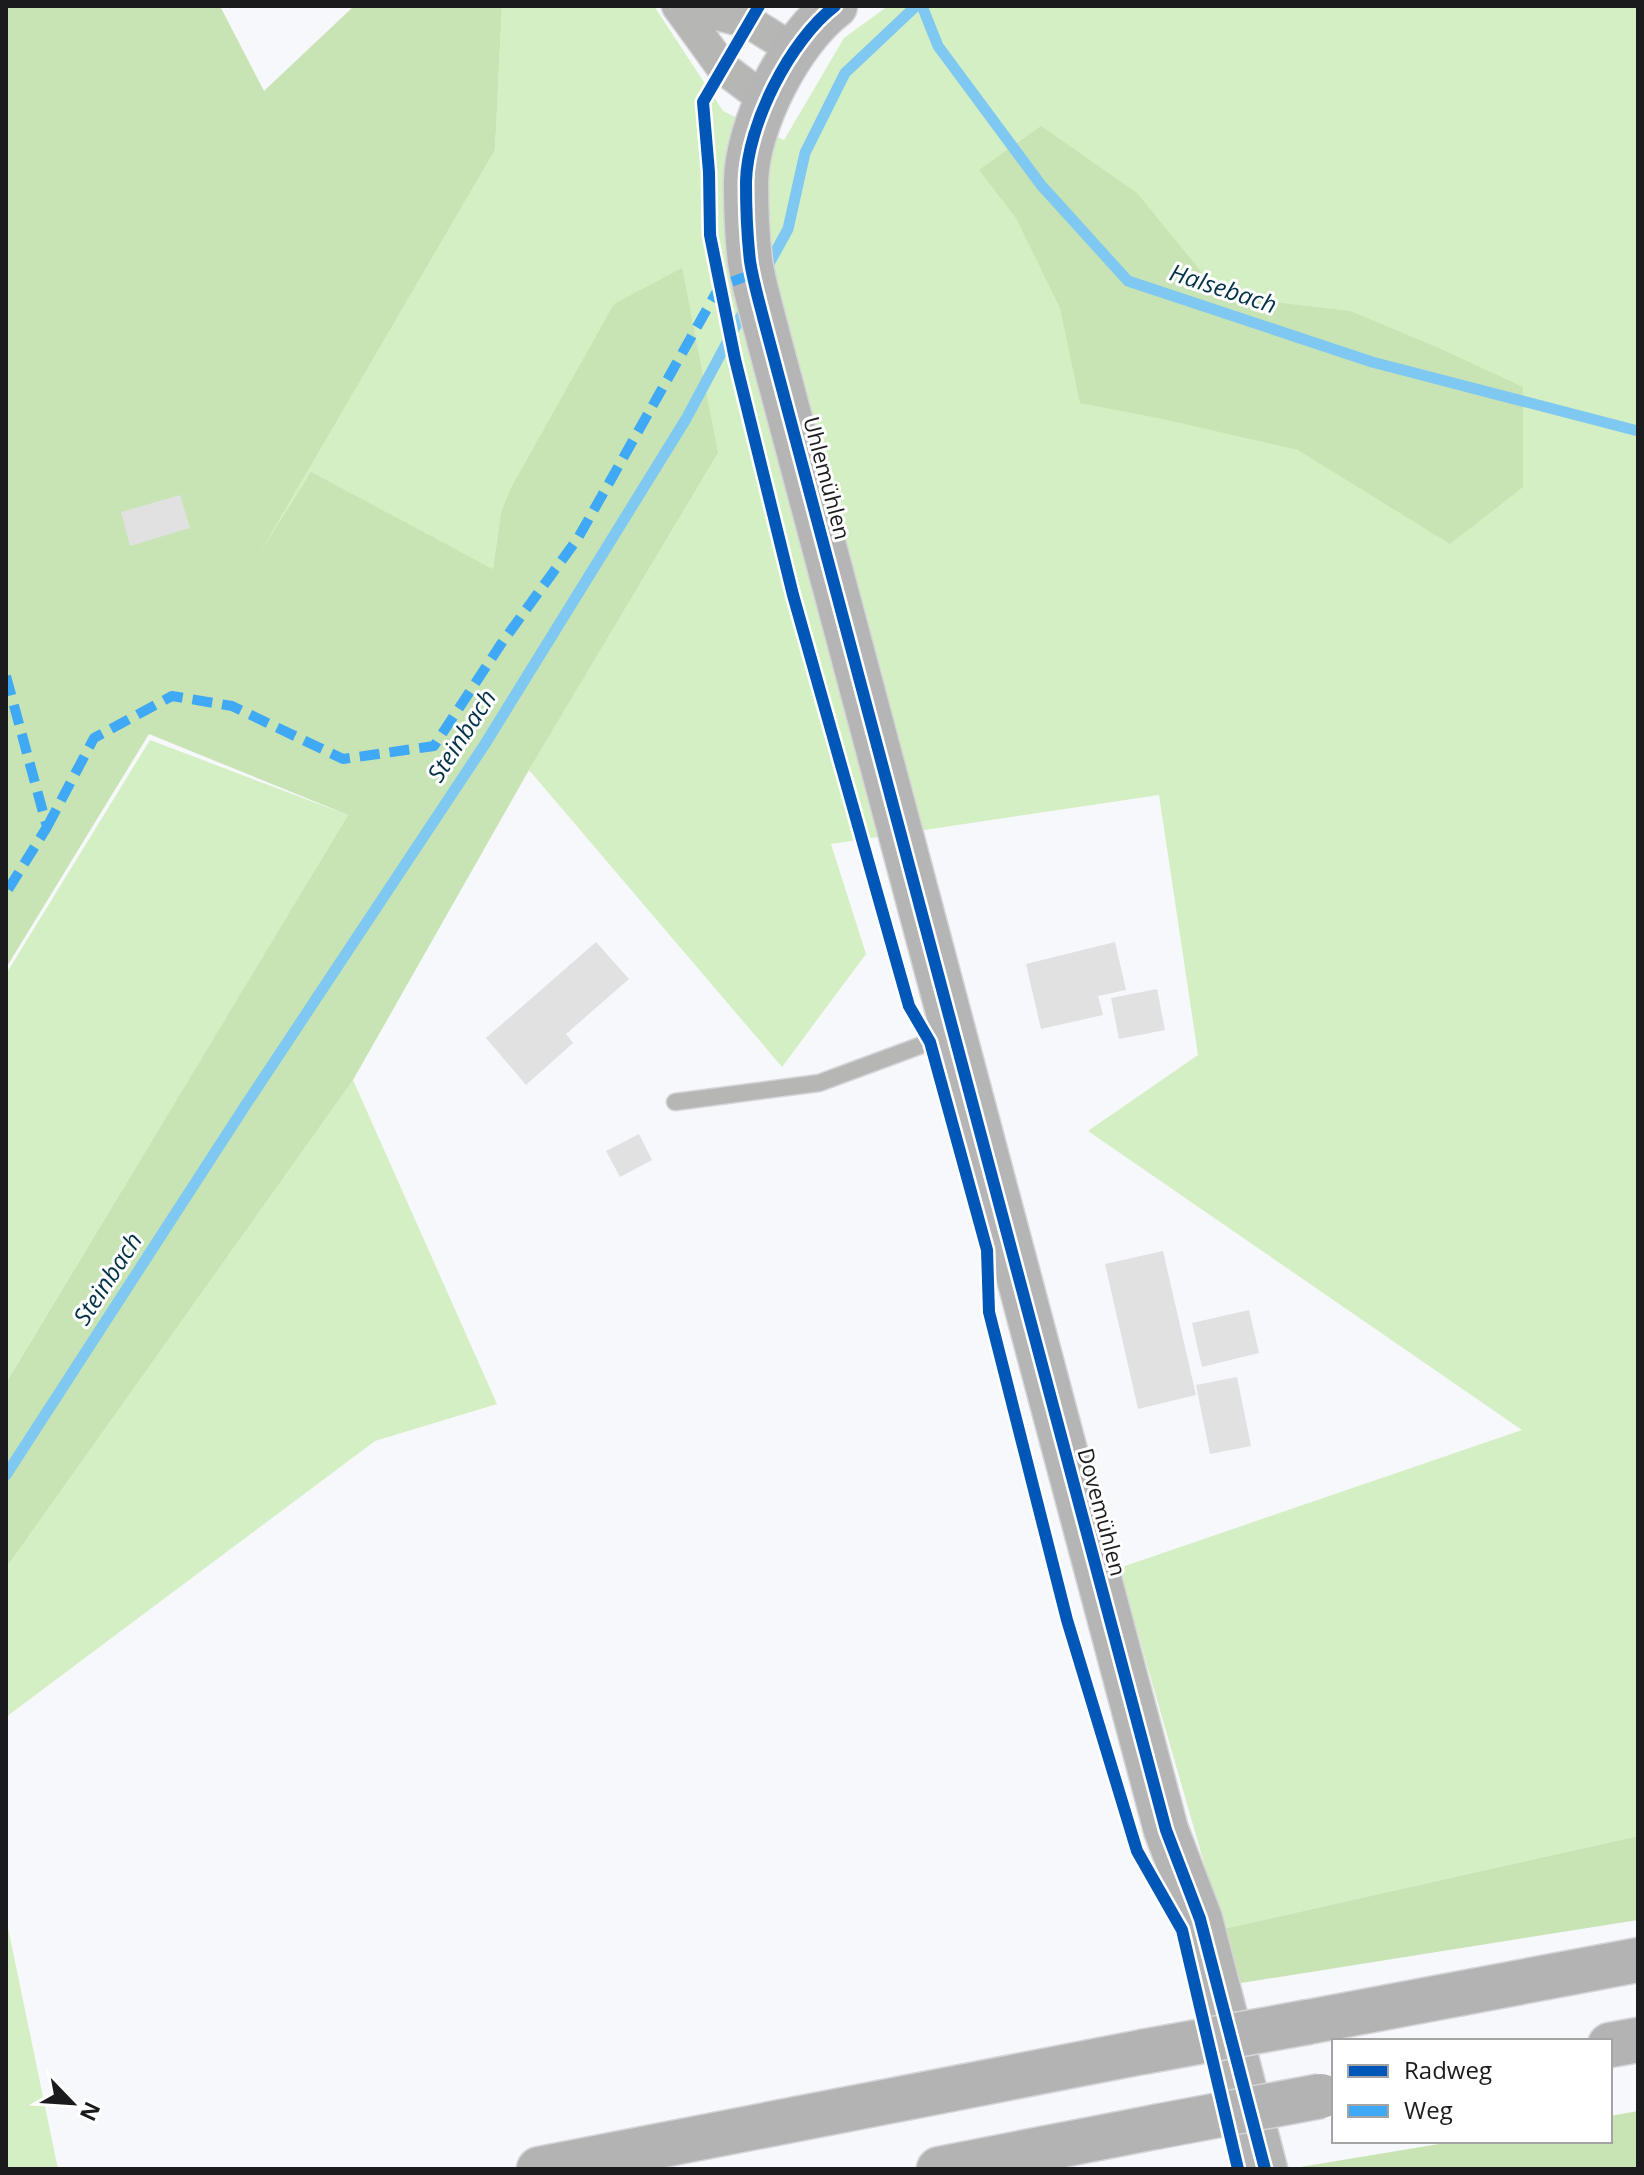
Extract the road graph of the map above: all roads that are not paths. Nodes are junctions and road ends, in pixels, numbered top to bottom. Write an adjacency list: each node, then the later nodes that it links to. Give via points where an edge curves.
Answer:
1 (678, 6): 5 (street, via 723,68)
2 (685, 6): 4 (street, via 749,22)
3 (835, 6): 4 (street, Uhlemühlen)
4 (794, 50): 5 (street, Uhlemühlen)
5 (767, 101): 6 (street, Uhlemühlen, via 746,179 750,261)
6 (909, 862): 7 (street, Dovemühlen)
7 (955, 1035): 8 (lane, via 819,1083); 15 (street, Dovemühlen, via 1166,1830 1200,1919)
8 (675, 1102)
9 (1638, 1960): 13 (highway, bridge)
10 (1638, 2040): 11 (highway)
11 (1612, 2045)
12 (1328, 2095): 14 (highway, bridge)
13 (539, 2169)
14 (939, 2169)
15 (1265, 2169)

